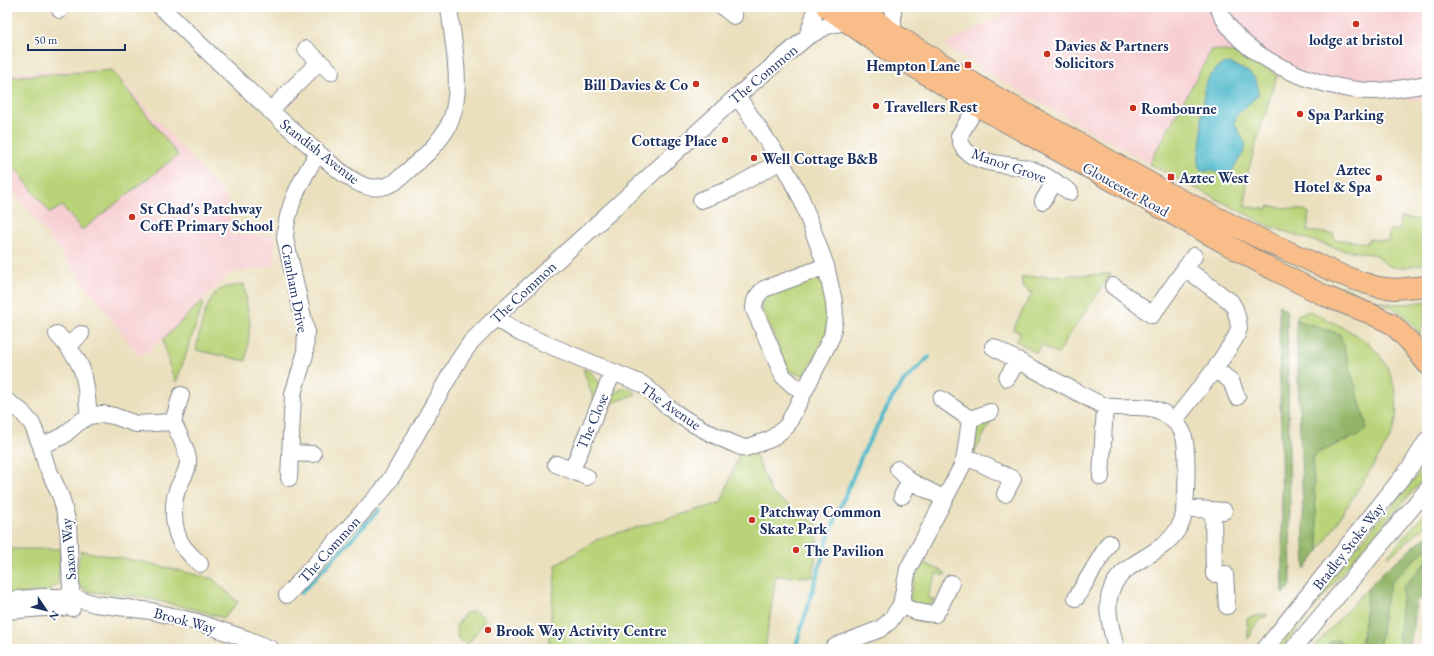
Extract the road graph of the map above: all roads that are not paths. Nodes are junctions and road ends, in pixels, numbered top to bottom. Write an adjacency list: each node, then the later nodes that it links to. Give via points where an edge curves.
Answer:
1 (161, 7): 15 (street, Standish Avenue)
2 (449, 7): 16 (street, Standish Avenue, via 457,78 455,108 446,129 432,149 395,182 377,187 367,187 354,181)
3 (815, 7): 10 (street, The Common)
4 (826, 7): 8 (main road, Gloucester Road)
5 (859, 7): 9 (main road, Gloucester Road)
6 (893, 7): 9 (street)
7 (1218, 7): 12 (street, via 1225,22 1235,34 1258,53 1285,69 1324,84 1371,91)
8 (845, 22): 10 (street, The Common, via 827,26); 14 (main road, Gloucester Road)
9 (893, 33): 24 (main road, Gloucester Road, via 1000,99 1172,195 1265,241 1339,274 1378,287 1394,289)
10 (807, 36): 13 (street, The Common)
11 (306, 49): 15 (street, via 325,67)
12 (1427, 84)
13 (737, 96): 17 (street, The Avenue); 25 (street, The Common)
14 (977, 106): 18 (street, Manor Grove, via 959,136 964,149 972,156 999,164 1031,169); 29 (main road, Gloucester Road, via 1262,264 1325,296 1382,319 1400,331)
15 (270, 111): 16 (street, Standish Avenue)
16 (318, 153): 46 (street, Cranham Drive, via 296,193 285,226 285,238 306,330 305,355 294,394)
17 (781, 161): 20 (street, via 733,188); 22 (street, The Avenue, via 801,198)
18 (1055, 181): 19 (street, Manor Grove); 21 (street, Manor Grove)
19 (1070, 192)
20 (701, 200)
21 (1043, 201)
22 (826, 266): 33 (street, The Avenue, via 834,302 834,327 832,336); 33 (street, via 764,289 754,302 754,309 783,376 794,386)
23 (1113, 286): 30 (street, via 1152,315 1190,262 1235,309 1239,328)
24 (1427, 286)
25 (496, 318): 31 (street, The Avenue, via 520,333); 66 (street, The Common, via 471,342 458,361 382,491)
26 (81, 334): 40 (street, via 62,340 82,369)
27 (993, 347): 28 (street)
28 (1018, 360): 32 (street); 38 (street)
29 (1427, 364)
30 (1215, 369): 35 (street, via 1231,381); 42 (street)
31 (613, 372): 33 (street, The Avenue, via 651,389 671,410 688,421 746,448 771,440 786,426); 51 (street, The Close)
32 (1007, 378)
33 (804, 390)
34 (181, 395): 43 (street)
35 (1237, 397)
36 (941, 399): 41 (street)
37 (7, 401): 45 (street, Saxon Way, via 32,424)
38 (1105, 406): 42 (street, via 1149,408 1163,413); 53 (street)
39 (990, 412): 41 (street)
40 (89, 416): 43 (street, via 108,415 136,424); 45 (street, via 63,436)
41 (970, 419): 48 (street)
42 (1174, 421): 60 (street, via 1182,431 1186,443)
43 (173, 422): 62 (street, via 188,459 184,479 175,501 174,517 183,556)
44 (1427, 440): 77 (street, Bradley Stoke Way, via 1411,466)
45 (41, 446): 69 (street, Saxon Way, via 68,524)
46 (290, 453): 47 (street); 54 (street, Cranham Drive)
47 (314, 454)
48 (965, 456): 57 (street, via 1013,479); 59 (street)
49 (556, 464): 51 (street)
50 (898, 469): 55 (street)
51 (572, 470): 52 (street)
52 (587, 477)
53 (1101, 477)
54 (289, 478)
55 (910, 481): 58 (street); 59 (street)
56 (1427, 490): 78 (street, Bradley Stoke Way)
57 (1005, 494)
58 (902, 496)
59 (945, 499): 70 (street, via 908,569)
60 (1184, 508): 65 (street, via 1182,520 1171,538 1158,550 1133,564); 71 (street, via 1219,511 1214,574 1225,574)
61 (1109, 542): 63 (street)
62 (200, 564)
63 (1092, 572): 65 (street); 67 (street)
64 (951, 583): 70 (street, via 940,607 939,618 914,612)
65 (1114, 584): 76 (street, via 1108,615)
66 (291, 594)
67 (1076, 598)
68 (7, 600): 69 (street, Brook Way, via 42,597)
69 (72, 603): 72 (street, Brook Way); 73 (street, Brook Way, via 151,611 197,622)
70 (901, 605): 75 (street, via 890,621 880,629)
71 (1227, 606)
72 (7, 611)
73 (239, 643): 74 (street, Brook Way)
74 (271, 649)
75 (832, 649)
76 (1116, 649)
77 (1265, 649)
78 (1294, 649)

